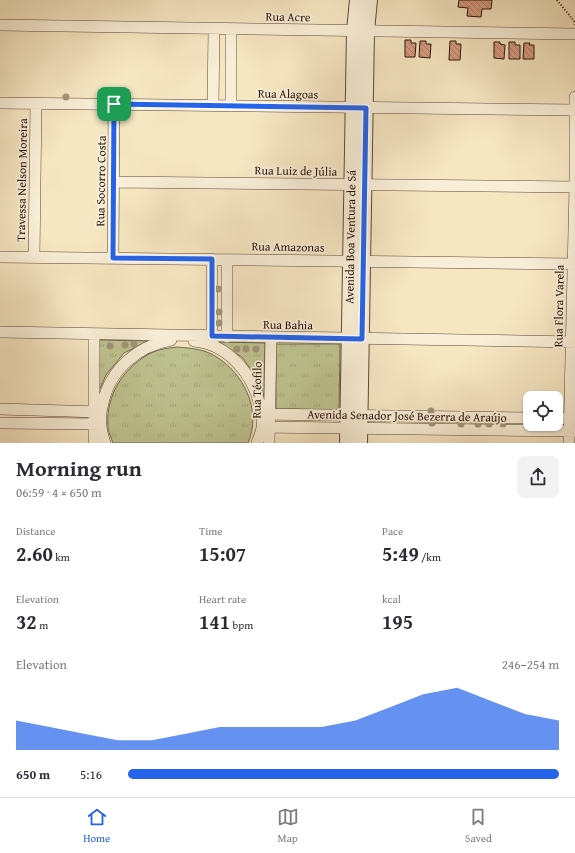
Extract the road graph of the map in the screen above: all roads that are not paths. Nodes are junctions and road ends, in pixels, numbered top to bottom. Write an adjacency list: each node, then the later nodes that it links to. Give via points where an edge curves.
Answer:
1 (357, 0): 6 (street)
2 (370, 0): 6 (street)
3 (0, 25): 4 (street, Rua Acre)
4 (214, 29): 5 (street, Rua Acre); 12 (street)
5 (231, 29): 6 (street, Rua Acre); 13 (street)
6 (360, 31): 7 (street, Rua Acre); 14 (street, Avenida Boa Ventura de Sá)
7 (575, 34)
8 (575, 97): 15 (street, Rua Flora Varela)
9 (0, 103): 10 (street, Rua Alagoas)
10 (36, 103): 11 (street, Rua Alagoas); 20 (street, Travessa Nelson Moreira)
11 (114, 104): 12 (street, Rua Alagoas); 16 (street, Rua Socorro Costa)
12 (213, 105): 13 (street, Rua Alagoas)
13 (231, 106): 14 (street, Rua Alagoas)
14 (359, 108): 15 (street, Rua Alagoas); 17 (street, Avenida Boa Ventura de Sá)
15 (575, 110): 18 (street, Rua Flora Varela)
16 (114, 182): 17 (street, Rua Luiz de Júlia); 21 (street, Rua Socorro Costa)
17 (358, 184): 18 (street, Rua Luiz de Júlia); 24 (street, Avenida Boa Ventura de Sá)
18 (575, 187): 25 (street, Rua Flora Varela)
19 (0, 257): 20 (street, Rua Amazonas)
20 (34, 257): 21 (street, Rua Amazonas)
21 (113, 258): 22 (street, Rua Amazonas)
22 (212, 259): 23 (street, Rua Amazonas); 28 (street)
23 (227, 260): 24 (street, Rua Amazonas); 30 (street)
24 (357, 261): 25 (street, Rua Amazonas); 32 (street, Avenida Boa Ventura de Sá)
25 (574, 264): 33 (street, Rua Flora Varela)
26 (0, 332): 27 (street, Rua Bahia)
27 (94, 334): 29 (street, Rua Bahia); 35 (street)
28 (212, 336): 29 (street, Rua Bahia); 30 (street, Rua Bahia)
29 (178, 337): 35 (street, via 148,347 126,361 113,376); 36 (street, via 218,348 235,360 248,375)
30 (227, 337): 31 (street, Rua Bahia)
31 (271, 337): 32 (street, Rua Bahia); 36 (street, Rua Téofilo)
32 (355, 339): 33 (street, Rua Bahia); 40 (street, Avenida Boa Ventura de Sá)
33 (573, 342): 38 (street, Rua Flora Varela)
34 (0, 410): 35 (street)
35 (97, 412): 41 (street)
36 (266, 414): 40 (street, Avenida Senador José Bezerra de Araújo); 42 (street, Rua Téofilo)
37 (523, 418): 40 (street, Avenida Senador José Bezerra de Araújo)
38 (572, 419): 43 (street, Rua Flora Varela)
39 (0, 422): 41 (street)
40 (354, 422): 42 (street, Avenida Senador José Bezerra de Araújo); 43 (street, Avenida Senador José Bezerra de Araújo); 48 (street, Avenida Boa Ventura de Sá); 49 (street, Avenida Boa Ventura de Sá)
41 (97, 424): 44 (street); 45 (street)
42 (266, 427): 46 (street); 47 (street, Rua Téofilo)
43 (572, 431): 50 (street, Rua Flora Varela)
44 (94, 443)
45 (105, 443)
46 (257, 443)
47 (270, 443)
48 (347, 443)
49 (360, 443)
50 (569, 443)

